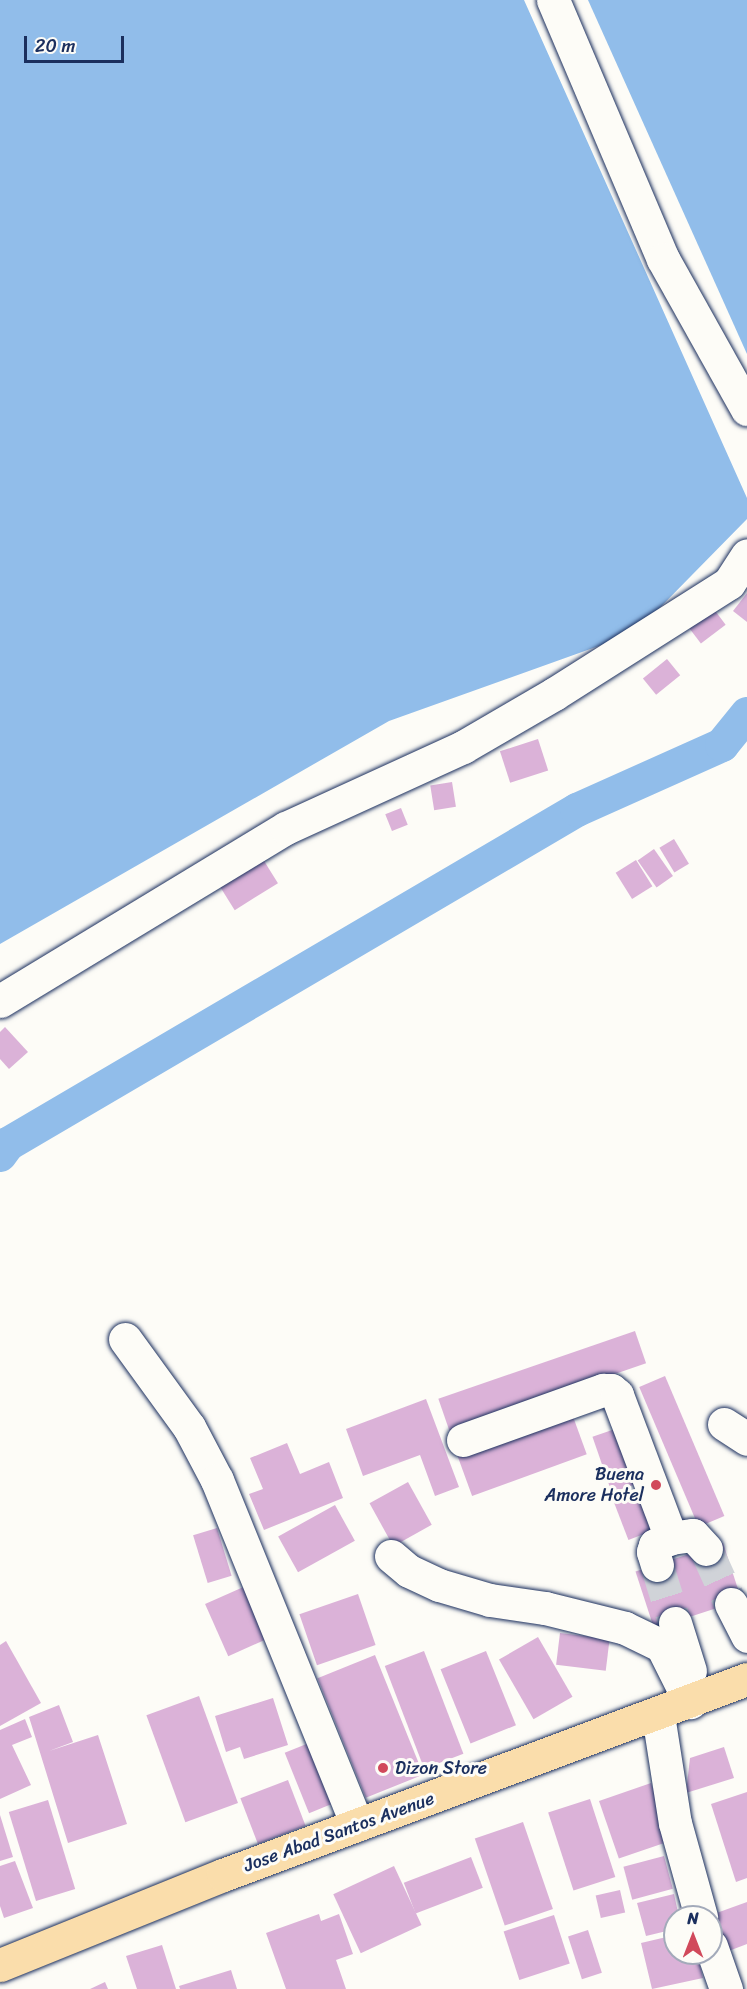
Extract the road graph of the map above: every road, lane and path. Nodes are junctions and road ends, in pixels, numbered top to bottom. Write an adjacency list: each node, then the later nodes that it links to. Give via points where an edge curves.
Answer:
1 (553, 0): 2 (street, via 663,259)
2 (747, 409)
3 (747, 555): 4 (street, via 729,584 554,694 463,747 286,828)
4 (0, 1001)
5 (125, 1339): 15 (street, via 189,1427 217,1480)
6 (463, 1440): 7 (street, via 611,1390 617,1395 664,1552 693,1535)
7 (706, 1549)
8 (391, 1556): 13 (street, via 410,1571 439,1585 490,1600 545,1608 625,1628 662,1646)
9 (731, 1604): 11 (street)
10 (675, 1623): 13 (street)
11 (747, 1636)
12 (747, 1679): 13 (highway, Jose Abad Santos Avenue)
13 (695, 1700): 14 (highway, Jose Abad Santos Avenue)
14 (658, 1715): 15 (highway, Jose Abad Santos Avenue); 16 (street, via 675,1823)
15 (357, 1825): 17 (highway, Jose Abad Santos Avenue)
16 (698, 1905)
17 (0, 1965)
18 (718, 1965): 19 (street)
19 (726, 1989)

